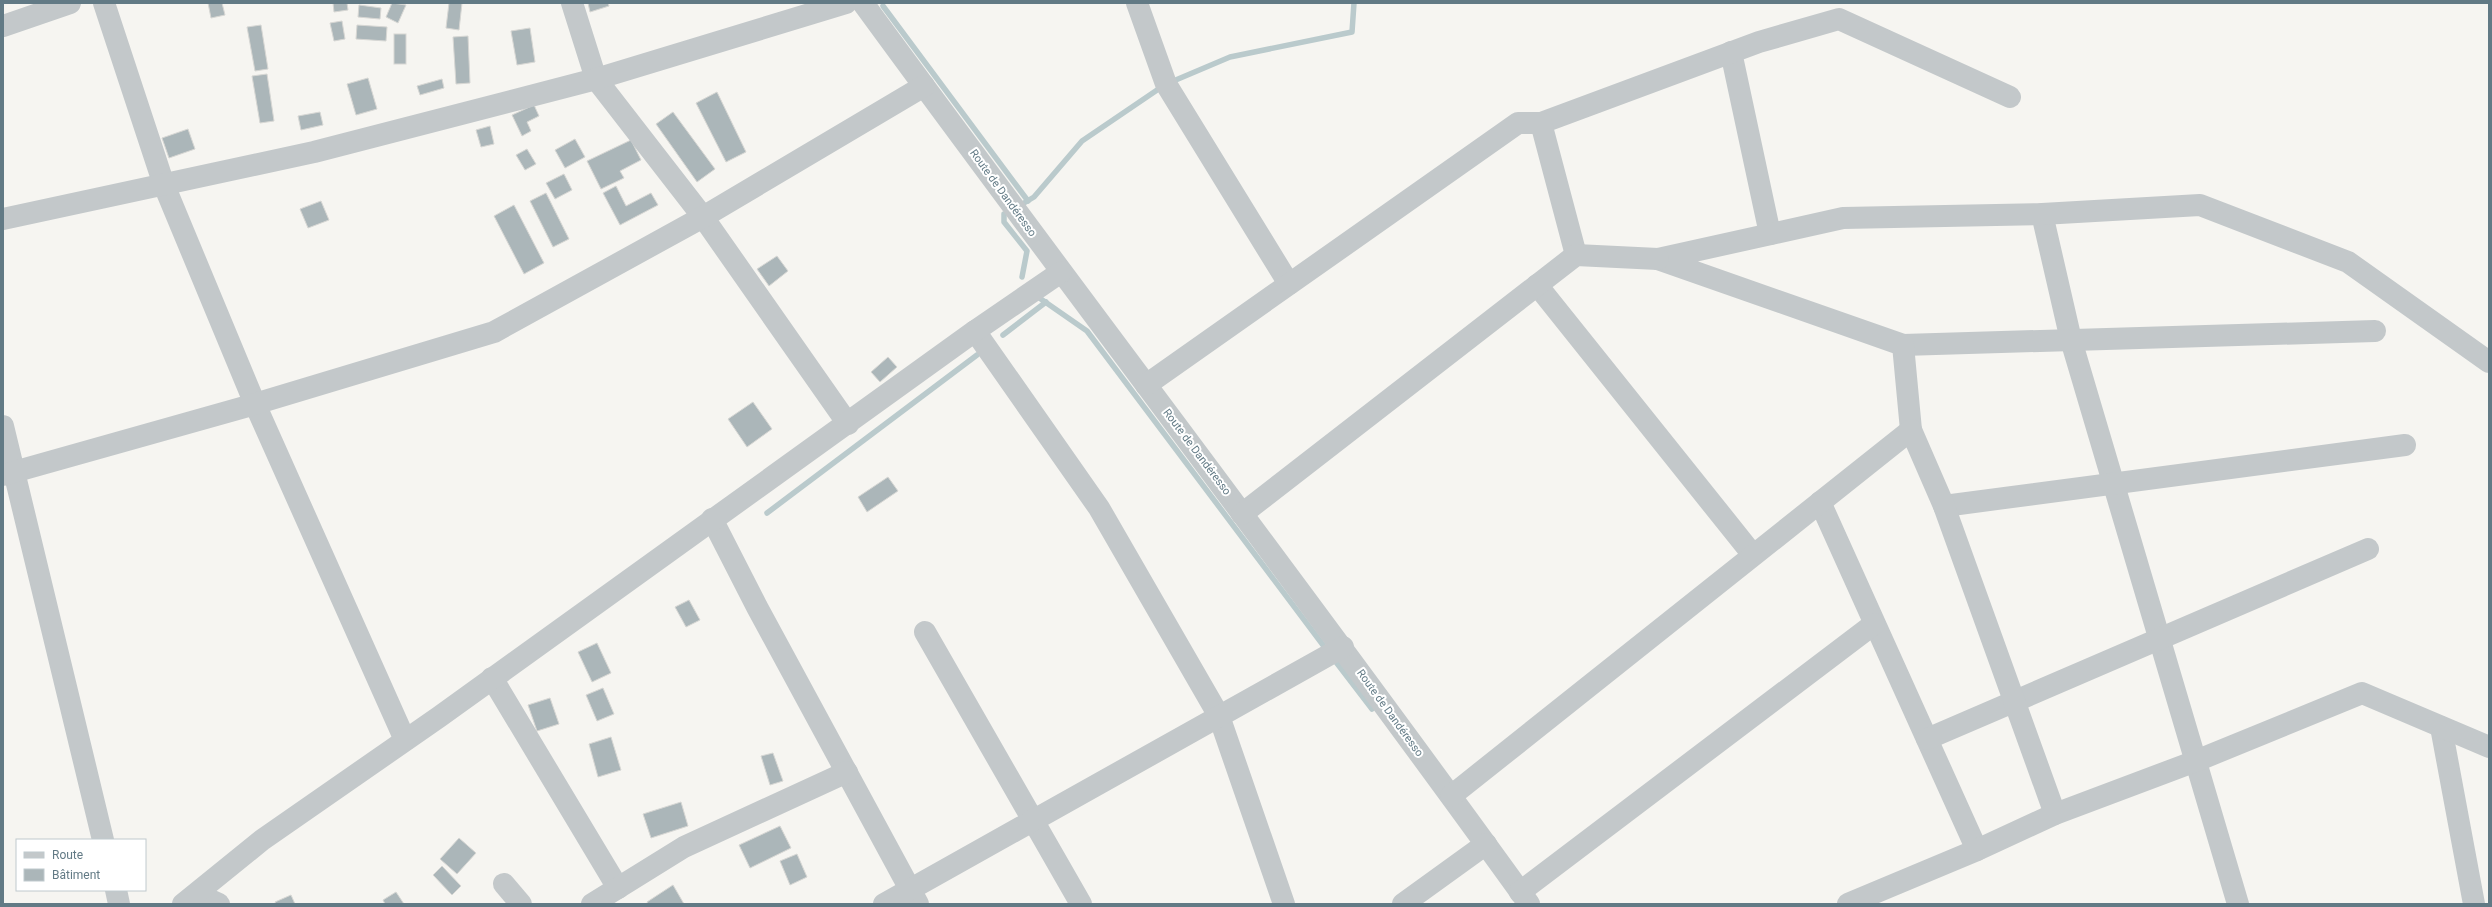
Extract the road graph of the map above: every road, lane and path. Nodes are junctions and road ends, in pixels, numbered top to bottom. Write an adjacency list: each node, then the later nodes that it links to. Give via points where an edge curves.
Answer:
1 (70, 3): 7 (street)
2 (104, 3): 13 (street)
3 (572, 3): 9 (street)
4 (846, 3): 9 (street)
5 (862, 3): 10 (street, Route de Dandéresso)
6 (1138, 3): 21 (street, via 1166,84)
7 (3, 26)
8 (1731, 52): 11 (street, via 1839,19); 12 (street); 17 (street)
9 (596, 79): 13 (street, via 314,152); 15 (street)
10 (924, 86): 15 (street); 20 (street, Route de Dandéresso)
11 (2010, 97)
12 (1541, 123): 18 (street); 21 (street, via 1518,123)
13 (164, 185): 16 (street); 29 (street)
14 (2042, 214): 17 (street, via 1843,218); 25 (street); 27 (street, via 2200,205 2348,262)
15 (703, 217): 29 (street, via 494,332); 30 (street)
16 (3, 219)
17 (1770, 234): 19 (street)
18 (1576, 255): 19 (street); 22 (street)
19 (1658, 259): 26 (street)
20 (1061, 272): 23 (street); 28 (street, Route de Dandéresso)
21 (1289, 284): 28 (street)
22 (1537, 285): 38 (street); 41 (street)
23 (975, 331): 30 (street); 48 (street, via 1099,508)
24 (2375, 331): 25 (street)
25 (2070, 340): 26 (street); 35 (street)
26 (1903, 345): 32 (street)
27 (2489, 362)
28 (1146, 385): 38 (street, Route de Dandéresso)
29 (255, 404): 34 (street); 51 (street)
30 (848, 424): 39 (street)
31 (3, 426): 34 (street)
32 (1911, 430): 36 (street); 37 (street)
33 (2405, 445): 35 (street)
34 (8, 473): 58 (street)
35 (2113, 484): 37 (street); 44 (street)
36 (1820, 502): 41 (street); 42 (street)
37 (1944, 506): 47 (street)
38 (1242, 514): 45 (street, Route de Dandéresso)
39 (712, 520): 46 (street); 54 (street)
40 (2368, 549): 44 (street)
41 (1753, 555): 55 (street)
42 (1874, 624): 50 (street); 65 (street)
43 (925, 632): 57 (street)
44 (2158, 639): 47 (street); 53 (street)
45 (1342, 647): 48 (street); 55 (street, Route de Dandéresso)
46 (492, 678): 51 (street); 62 (street)
47 (2013, 701): 50 (street); 56 (street)
48 (1219, 716): 57 (street); 75 (street)
49 (2441, 727): 52 (street); 53 (street, via 2362,693); 68 (street)
50 (1927, 739): 60 (street)
51 (406, 740): 66 (street, via 262,840)
52 (2489, 747)
53 (2196, 761): 56 (street); 77 (street)
54 (847, 772): 62 (street, via 684,847); 64 (street)
55 (1450, 796): 59 (street, Route de Dandéresso)
56 (2054, 814): 60 (street)
57 (1033, 820): 64 (street); 74 (street)
58 (103, 839)
59 (1486, 844): 65 (street, Route de Dandéresso); 76 (street)
60 (1977, 850): 67 (street)
61 (504, 884): 71 (street)
62 (618, 888): 72 (street)
63 (116, 891): 69 (street)
64 (914, 896): 73 (street)
65 (1524, 898)
66 (190, 899): 70 (street)
67 (1860, 902)
68 (2470, 903)
69 (119, 904)
70 (219, 904)
71 (521, 904)
72 (592, 904)
73 (884, 904)
74 (1081, 904)
75 (1284, 904)
76 (1403, 904)
77 (2238, 904)

